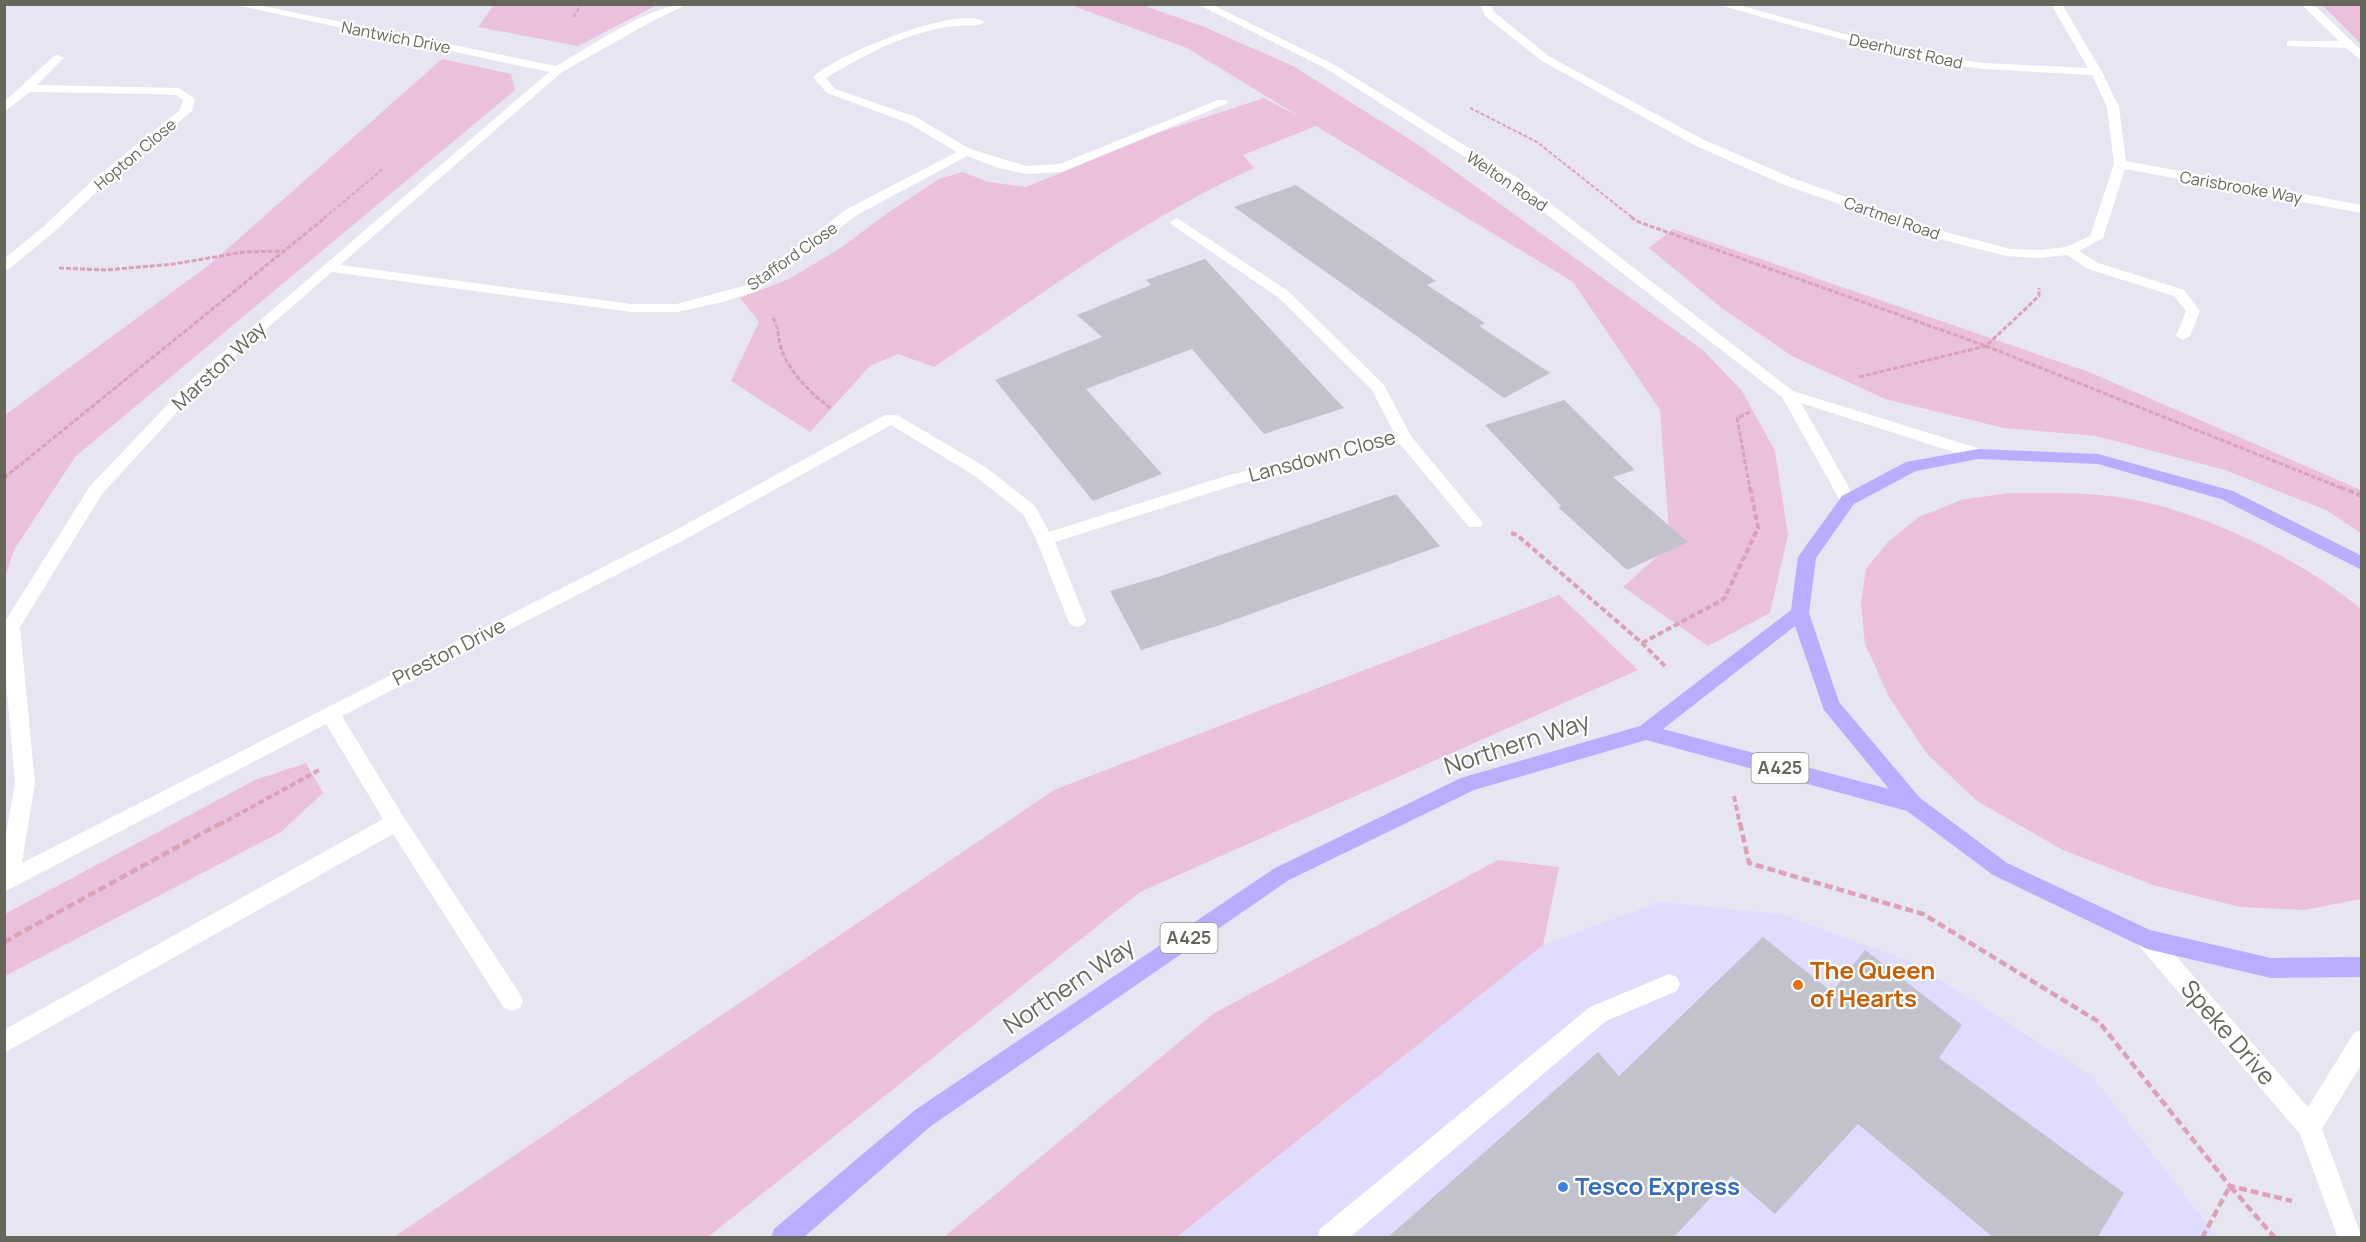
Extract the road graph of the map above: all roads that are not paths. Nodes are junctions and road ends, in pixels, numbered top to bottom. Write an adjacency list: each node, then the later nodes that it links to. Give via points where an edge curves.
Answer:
1 (235, 4): 13 (street, Nantwich Drive)
2 (683, 4): 13 (street, Marston Way)
3 (1202, 4): 26 (street, Welton Road, via 1329,66 1514,182)
4 (1485, 4): 22 (street, Cartmel Road, via 1489,14 1546,59 1698,142 1786,181 1944,237 2011,253)
5 (1720, 4): 14 (street, Deerhurst Road, via 1910,55 1983,66)
6 (2056, 4): 14 (street, Cartmel Road)
7 (2307, 6): 10 (street)
8 (979, 22): 18 (street, via 940,25 849,59 819,77 831,91 912,120)
9 (2291, 44): 10 (street)
10 (2349, 45): 12 (street)
11 (58, 58): 15 (street)
12 (2361, 58)
13 (558, 70): 24 (street, Marston Way)
14 (2096, 72): 19 (street, Cartmel Road, via 2112,107)
15 (27, 88): 17 (street); 23 (street, Hopton Close, via 154,90 179,92 189,99 186,111 99,182)
16 (1222, 104): 18 (street, via 1062,168 1026,170)
17 (4, 109)
18 (966, 152): 24 (street, Stafford Close, via 852,212 752,288 677,308 631,308)
19 (2120, 164): 20 (street, Carisbrooke Way); 22 (street, Cartmel Road, via 2097,238)
20 (2361, 209)
21 (1178, 222): 27 (street, Lansdown Close, via 1283,294 1379,388)
22 (2069, 251): 25 (street, via 2093,266 2179,293 2193,311)
23 (8, 265)
24 (330, 268): 39 (street, Marston Way, via 197,382 96,490 11,627 25,783)
25 (2183, 336)
26 (1788, 394): 28 (street, Welton Road); 29 (street, Welton Road)
27 (1404, 438): 30 (street); 31 (street, Lansdown Close, via 1235,479)
28 (1978, 454): 29 (main road, via 1912,466); 32 (main road, via 2098,459 2227,495)
29 (1848, 500): 33 (main road, via 1807,557)
30 (1475, 523)
31 (1046, 539): 34 (street); 35 (street, Preston Drive, via 1029,510 981,472 891,418 678,536)
32 (2361, 564)
33 (1800, 613): 36 (main road, A425); 37 (main road, via 1831,705)
34 (1077, 620)
35 (330, 713): 38 (street); 39 (street, Preston Drive)
36 (1646, 732): 37 (main road, A425); 47 (main road, Northern Way / A425, via 1468,784 1282,874 923,1118)
37 (1913, 804): 40 (main road, via 2000,869)
38 (396, 822): 43 (street); 45 (street)
39 (7, 882)
40 (2147, 939): 41 (main road, via 2271,968); 46 (street, Speke Drive)
41 (2361, 967)
42 (1669, 984): 48 (street, via 1598,1014)
43 (512, 1001)
44 (2361, 1041): 46 (street)
45 (4, 1042)
46 (2309, 1127): 49 (street, Speke Drive)
47 (783, 1238)
48 (1329, 1238)
49 (2351, 1238)

